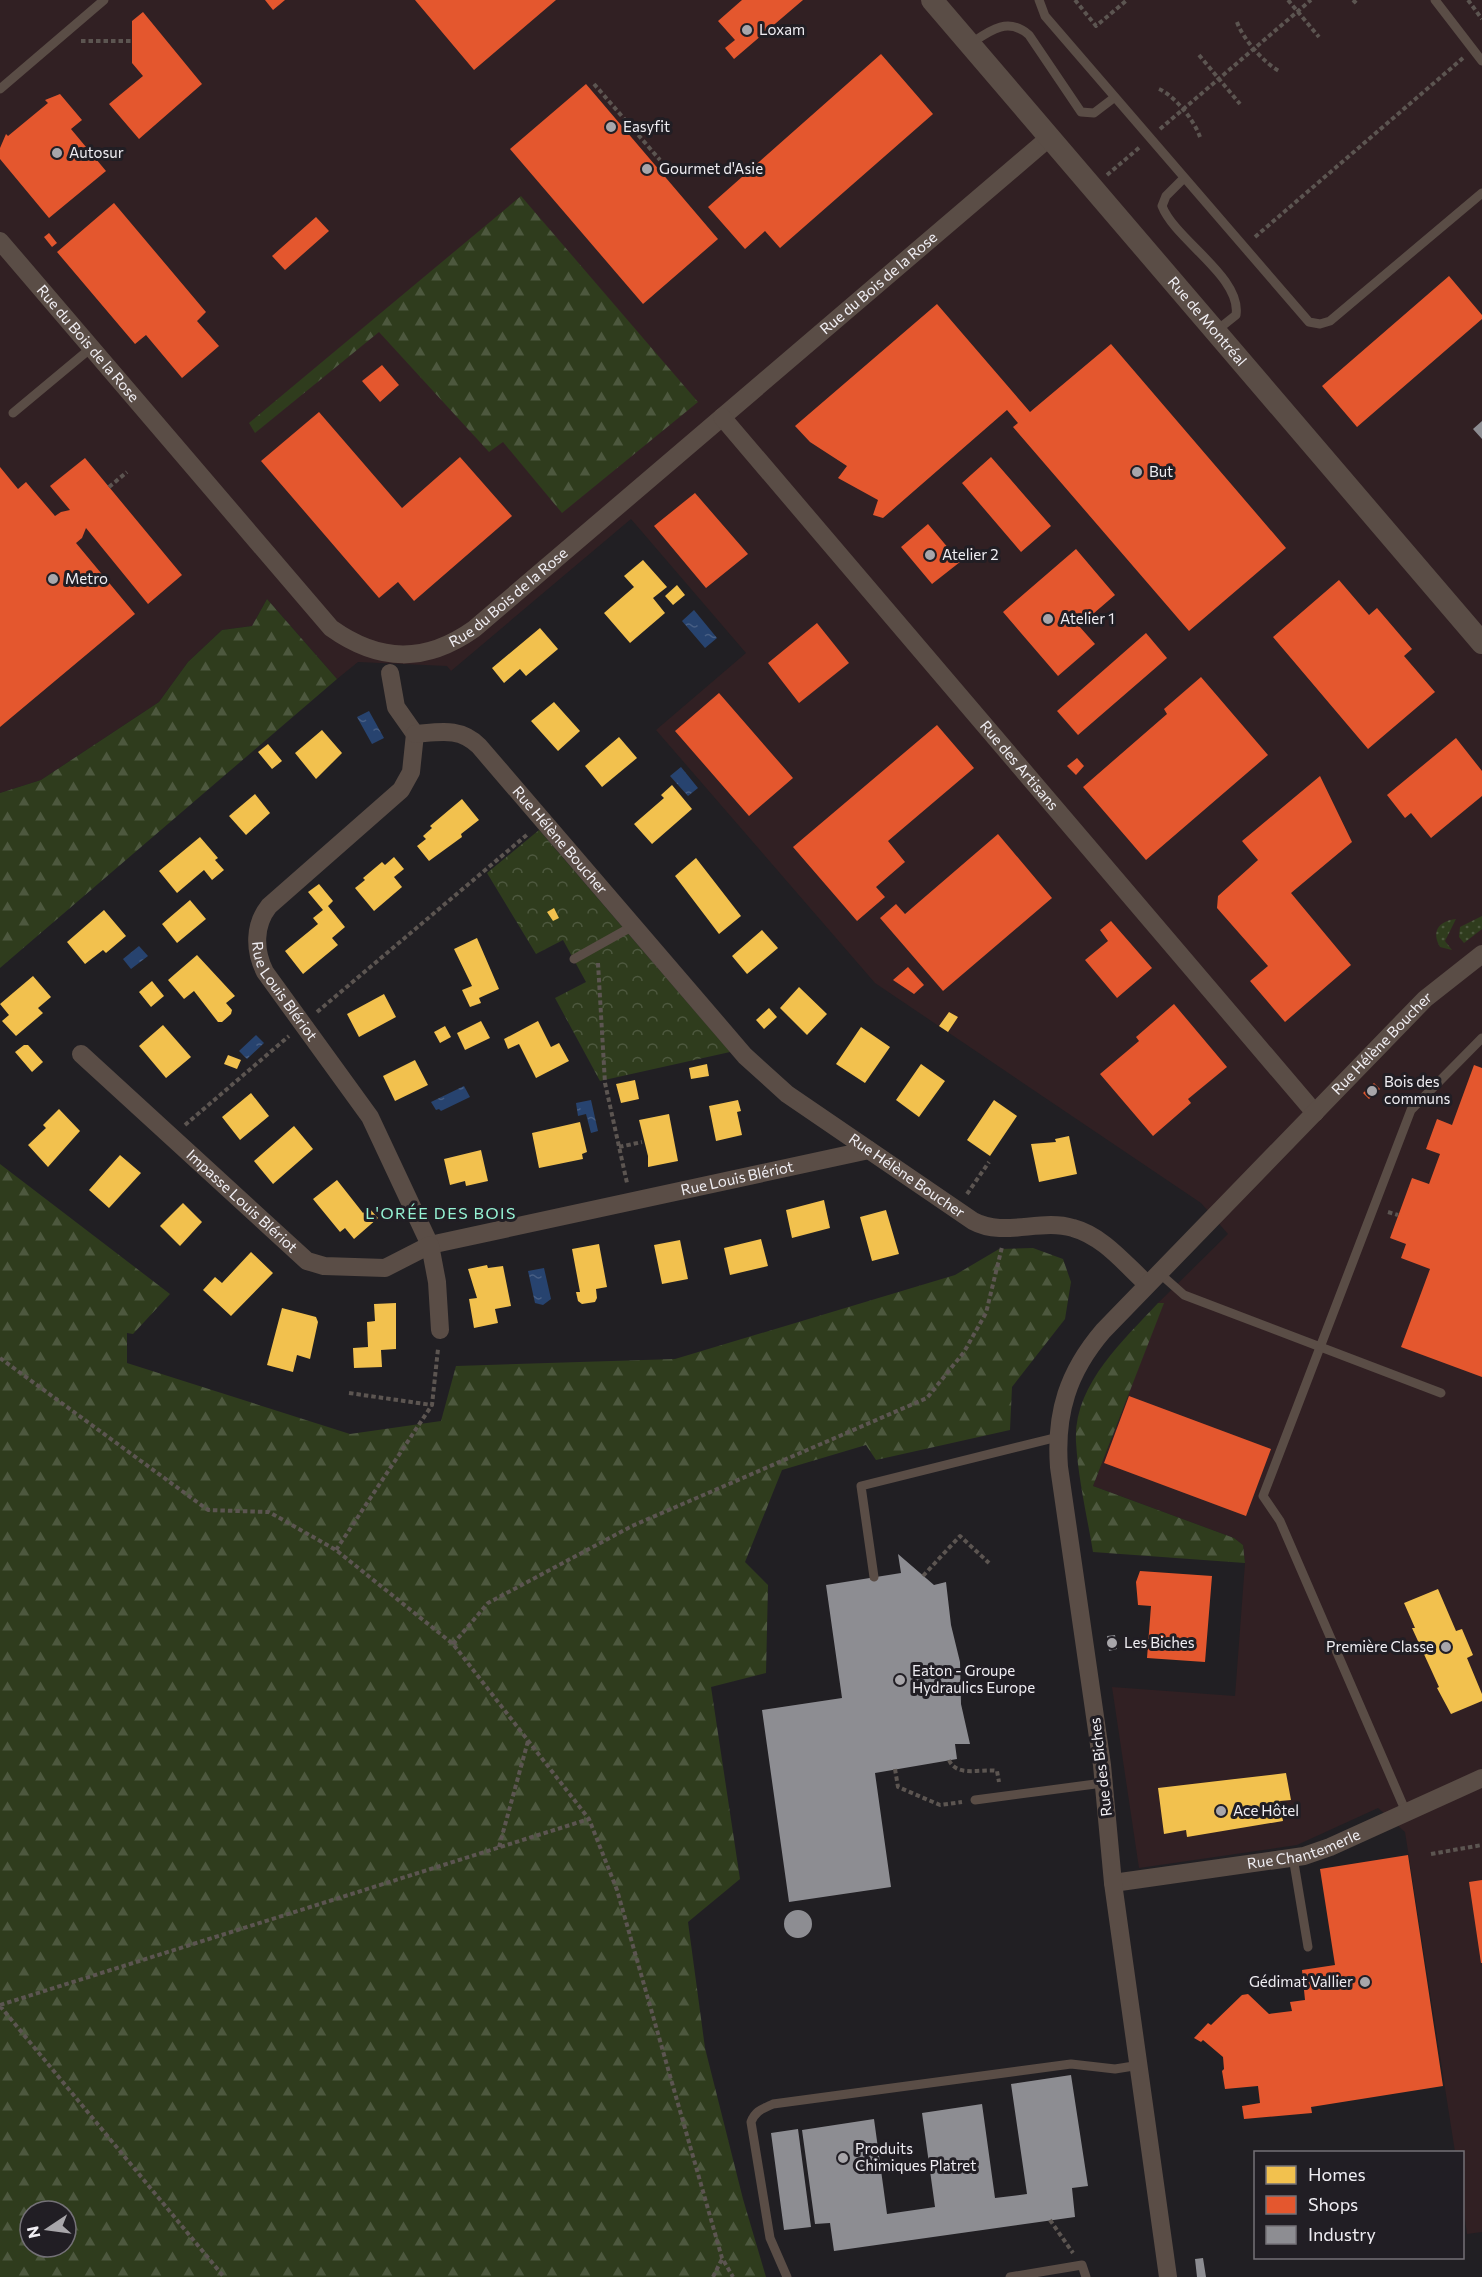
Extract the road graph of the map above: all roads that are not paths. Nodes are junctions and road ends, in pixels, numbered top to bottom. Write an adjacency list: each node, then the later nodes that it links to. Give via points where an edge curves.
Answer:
1 (104, 0): 7 (lane)
2 (932, 0): 5 (street, Rue de Montréal)
3 (1039, 0): 8 (lane, via 1045,16)
4 (1436, 0): 6 (lane)
5 (970, 44): 8 (lane, via 996,27 1019,28 1029,35 1081,112 1094,113); 9 (street, Rue de Montréal)
6 (1482, 61)
7 (0, 89)
8 (1115, 97): 10 (lane)
9 (1050, 137): 13 (street, Rue de Montréal); 16 (street, Rue du Bois de la Rose)
10 (1184, 178): 11 (lane, via 1299,312 1309,322 1320,324 1334,318); 13 (lane, via 1166,196 1162,206 1223,280 1233,298 1236,315)
11 (1482, 193)
12 (0, 241): 14 (street, Rue du Bois de la Rose)
13 (1216, 332): 17 (street, Rue de Montréal)
14 (90, 348): 15 (lane); 16 (street, Rue du Bois de la Rose, via 331,628 361,646 390,654 429,652 474,629)
15 (13, 413)
16 (722, 417): 25 (street, Rue des Artisans)
17 (1482, 643)
18 (390, 674): 19 (street, via 396,707)
19 (415, 734): 20 (street, Rue Hélène Boucher, via 452,731 470,738); 27 (street, Rue Louis Blériot, via 411,772 401,790 269,906 261,919 257,941 261,965 377,1129)
20 (633, 926): 22 (lane); 26 (street, Rue Hélène Boucher, via 760,1072)
21 (1482, 954): 25 (street, Rue Hélène Boucher, via 1432,993)
22 (574, 959)
23 (1482, 1038): 30 (lane, via 1411,1110)
24 (81, 1054): 27 (street, Impasse Louis Blériot, via 313,1264 385,1268)
25 (1315, 1113): 28 (street, Rue Hélène Boucher)
26 (869, 1150): 27 (street, Rue Louis Blériot); 28 (street, Rue Hélène Boucher, via 980,1225 1053,1225 1080,1230)
27 (430, 1245): 29 (street, Rue Louis Blériot, via 437,1275)
28 (1152, 1278): 30 (lane, via 1184,1295); 32 (street, Rue des Biches, via 1103,1330 1078,1364 1065,1393)
29 (440, 1330)
30 (1320, 1347): 31 (lane); 37 (lane, via 1263,1496 1280,1521)
31 (1441, 1393)
32 (1058, 1437): 33 (lane, via 861,1486); 35 (street, Rue des Biches)
33 (874, 1577)
34 (1482, 1778): 37 (street, Rue Chantemerle)
35 (1103, 1783): 36 (lane); 39 (street, Rue des Biches)
36 (975, 1800)
37 (1406, 1812): 38 (street, Rue Chantemerle, via 1330,1847)
38 (1293, 1857): 39 (street, Rue Chantemerle); 40 (lane)
39 (1113, 1883): 41 (street, Rue des Biches)
40 (1308, 1947)
41 (1140, 2065): 42 (lane, via 1115,2069 1071,2064 773,2104 760,2110 751,2122 770,2238); 45 (street, Rue des Biches)
42 (787, 2277)
43 (1010, 2277): 44 (lane, via 1082,2265)
44 (1086, 2277)
45 (1168, 2277)

